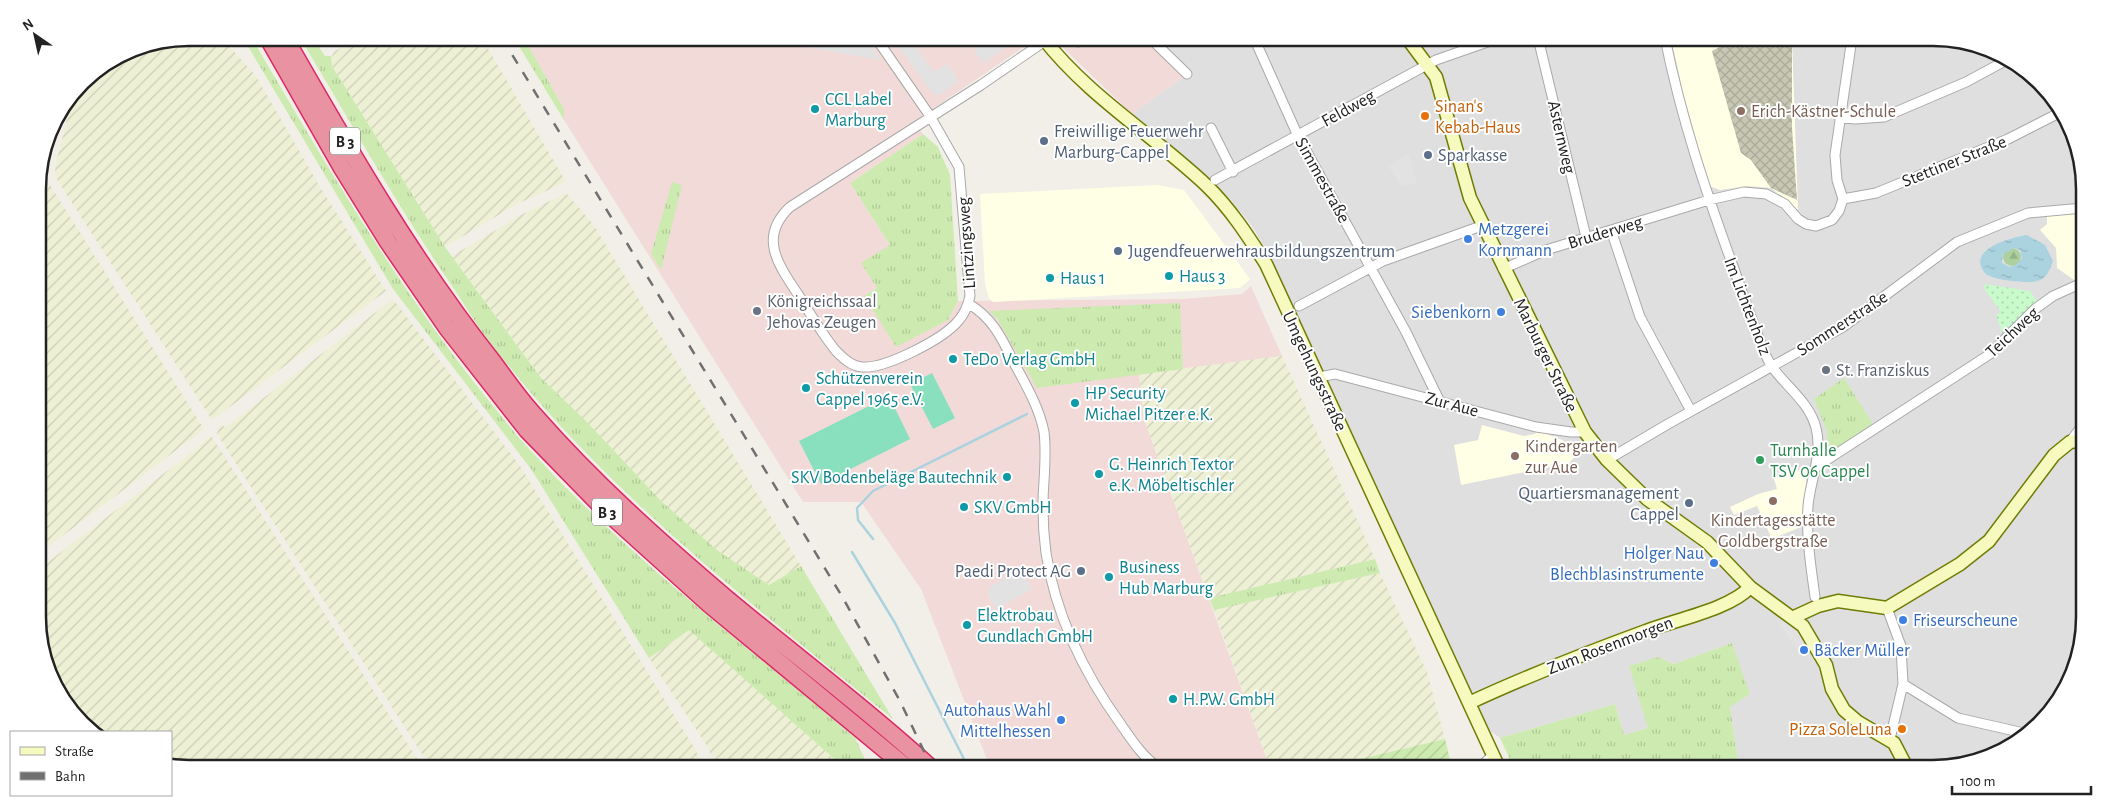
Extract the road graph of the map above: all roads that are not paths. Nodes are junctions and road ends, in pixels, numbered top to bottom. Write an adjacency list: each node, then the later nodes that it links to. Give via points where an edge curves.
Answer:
1 (267, 46): 17 (highway, B 3)
2 (272, 46): 17 (highway, B 3)
3 (290, 46): 60 (highway, B 3, via 328,114 452,311 535,416 621,505 726,598)
4 (882, 46): 19 (street)
5 (1034, 46): 19 (street, Lintzingsweg, via 981,85)
6 (1051, 46): 37 (street, Umgehungsstraße, via 1102,98 1206,186 1230,212 1266,264)
7 (1158, 46): 16 (street)
8 (1258, 46): 22 (street, Simmestraße)
9 (1416, 46): 15 (street, Marburger Straße)
10 (1465, 46): 15 (street, Feldweg)
11 (1540, 46): 30 (street, Asternweg)
12 (1667, 46): 26 (street, Im Lichtenholz, via 1677,98)
13 (1851, 46): 20 (street)
14 (2000, 63): 20 (street, via 1966,82 1884,116)
15 (1427, 65): 22 (street, Feldweg); 28 (street, Marburger Straße, via 1441,91 1460,167 1470,198)
16 (1188, 74)
17 (294, 85): 59 (highway, B 3, via 388,242 447,328 527,430 606,511 709,604)
18 (2055, 115): 25 (street, Stettiner Straße, via 2008,139 1876,193)
19 (930, 116): 34 (street, Lintzingsweg, via 956,158 962,178); 34 (street, Lintzingsweg, via 782,214 775,228 774,254 827,340 843,358 861,367 894,360 937,338 958,321)
20 (1840, 117): 25 (street, via 1835,155 1837,180)
21 (1211, 128): 23 (street)
22 (1298, 136): 23 (street, Feldweg); 31 (street, Simmestraße)
23 (1233, 172): 24 (street, Feldweg)
24 (1215, 180)
25 (1843, 199): 26 (street, Bruderweg, via 1832,220 1816,226 1798,219 1785,204 1766,194 1744,192)
26 (1709, 200): 29 (street, Bruderweg); 36 (street, Im Lichtenholz)
27 (2076, 209): 36 (street, Sommerstraße, via 2028,213 1958,242 1843,327)
28 (1484, 225): 31 (street); 32 (street, Marburger Straße)
29 (1612, 230): 30 (street, Bruderweg); 39 (street, via 1640,317)
30 (1586, 238): 32 (street, Bruderweg, via 1546,250)
31 (1371, 266): 35 (street); 38 (street, Simmestraße)
32 (1504, 269): 40 (street, Marburger Straße)
33 (2076, 286): 45 (street, Teichweg, via 2052,296 2035,309 1990,354)
34 (969, 304): 55 (street, via 983,312 996,328 1041,420 1045,446 1043,512 1046,554 1069,633 1108,708 1136,746)
35 (1299, 306)
36 (1772, 366): 39 (street, Sommerstraße); 45 (street, Im Lichtenholz, via 1812,416 1817,431)
37 (1319, 377): 38 (street, Zur Aue, via 1335,374); 51 (street, Umgehungsstraße)
38 (1439, 400): 40 (street, Zur Aue, via 1536,427)
39 (1691, 411): 44 (street, Sommerstraße)
40 (1586, 432): 44 (street, Marburger Straße)
41 (2076, 434): 43 (street)
42 (2076, 441): 43 (street)
43 (2070, 442): 48 (street, via 2054,455 1981,549)
44 (1607, 460): 46 (street, Marburger Straße, via 1647,499 1707,542)
45 (1816, 468): 47 (street, Im Lichtenholz, via 1809,495 1808,529)
46 (1750, 587): 49 (street, Marburger Straße); 51 (street, Zum Rosenmorgen, via 1727,603 1530,675)
47 (1815, 597)
48 (1887, 608): 49 (street, via 1838,602 1818,606); 50 (street, via 1901,646)
49 (1794, 617): 53 (street, Marburger Straße, via 1816,646 1844,710 1858,722)
50 (1903, 684): 52 (street, via 1958,718); 53 (street)
51 (1469, 703): 54 (street, Umgehungsstraße)
52 (2018, 732)
53 (1890, 739): 58 (street)
54 (1493, 755): 56 (street); 57 (street, Umgehungsstraße)
55 (1151, 759)
56 (1488, 759)
57 (1495, 759)
58 (1902, 759)
59 (896, 760)
60 (922, 760)

